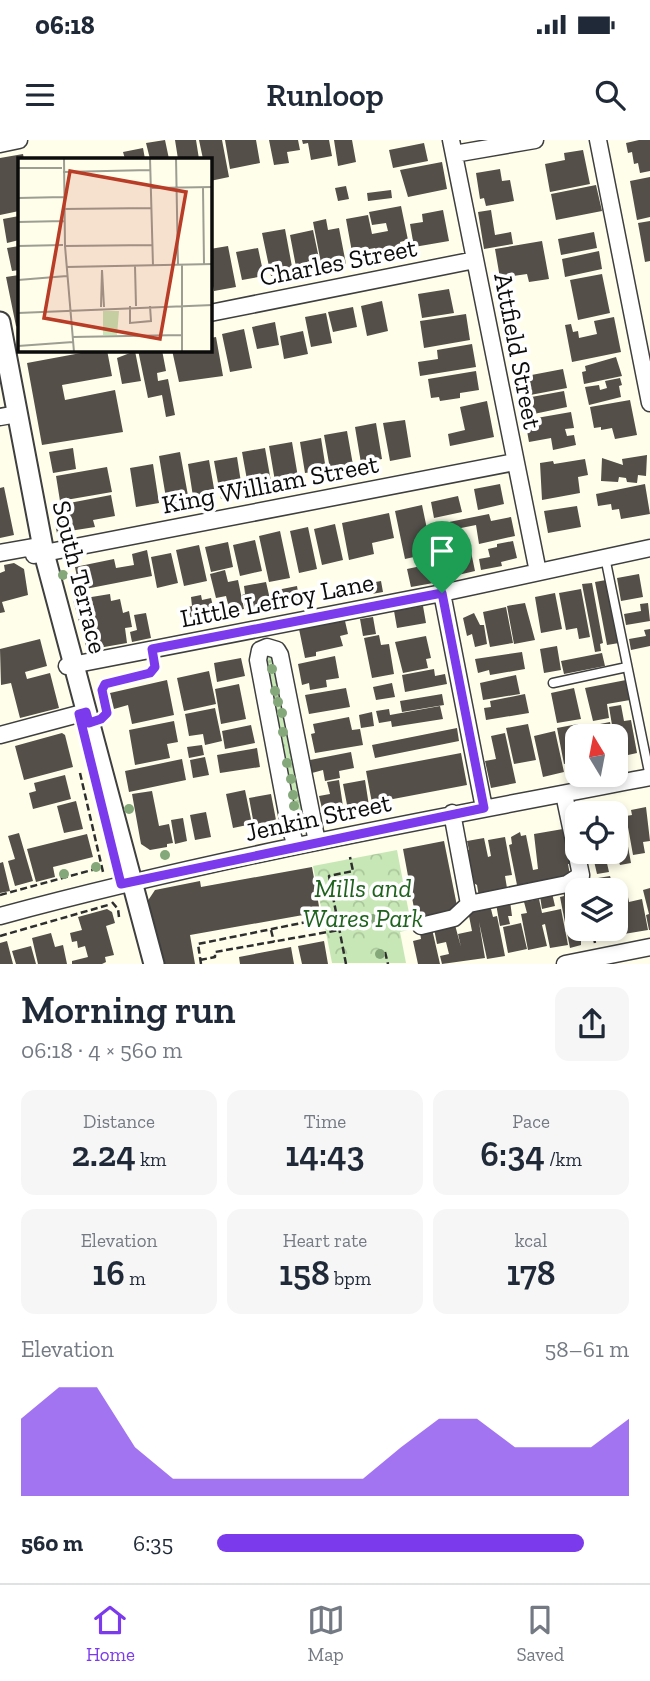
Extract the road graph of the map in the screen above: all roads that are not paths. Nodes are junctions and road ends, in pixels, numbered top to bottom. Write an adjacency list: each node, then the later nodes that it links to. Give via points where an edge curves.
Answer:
1 (19, 140): 4 (street)
2 (535, 140): 5 (street)
3 (598, 140): 11 (street)
4 (0, 144)
5 (453, 147): 6 (street, Attfield Street)
6 (475, 260): 7 (street, Charles Street); 13 (street, Attfield Street)
7 (212, 313)
8 (0, 322): 9 (street, South Terrace)
9 (8, 349): 12 (street, South Terrace)
10 (0, 381): 12 (street, South Terrace)
11 (650, 404)
12 (8, 416): 15 (street, South Terrace)
13 (515, 462): 15 (street, King William Street); 18 (street, Attfield Street)
14 (650, 548): 17 (street, Little Lefroy Lane)
15 (37, 551): 16 (street, King William Street); 21 (street, South Terrace)
16 (0, 554)
17 (605, 557): 18 (street, Little Lefroy Lane); 22 (lane)
18 (538, 572): 19 (street, Little Lefroy Lane)
19 (442, 593): 20 (street, Little Lefroy Lane); 28 (street)
20 (152, 649): 21 (street, Little Lefroy Lane); 24 (lane, via 153,671 105,684 107,713 101,719)
21 (70, 666): 24 (street, South Terrace)
22 (627, 667): 23 (lane); 26 (lane)
23 (553, 683)
24 (85, 716): 25 (street); 32 (street, South Terrace)
25 (0, 735)
26 (650, 777): 27 (street, Jenkin Street)
27 (564, 794): 28 (street, Jenkin Street); 33 (street, via 580,875 567,884)
28 (484, 808): 29 (street, Jenkin Street)
29 (452, 813): 30 (street, Jenkin Street); 33 (street)
30 (317, 842): 31 (street, Jenkin Street); 31 (street, via 279,655 267,646 260,650 258,660)
31 (296, 846): 32 (street, Jenkin Street)
32 (119, 892): 34 (street, Jenkin Street); 38 (street, South Terrace); 39 (street, South Terrace)
33 (469, 904): 35 (street, via 454,918)
34 (0, 916)
35 (421, 926)
36 (650, 947): 37 (street)
37 (595, 961): 40 (street)
38 (143, 964)
39 (154, 964)
40 (565, 964)

